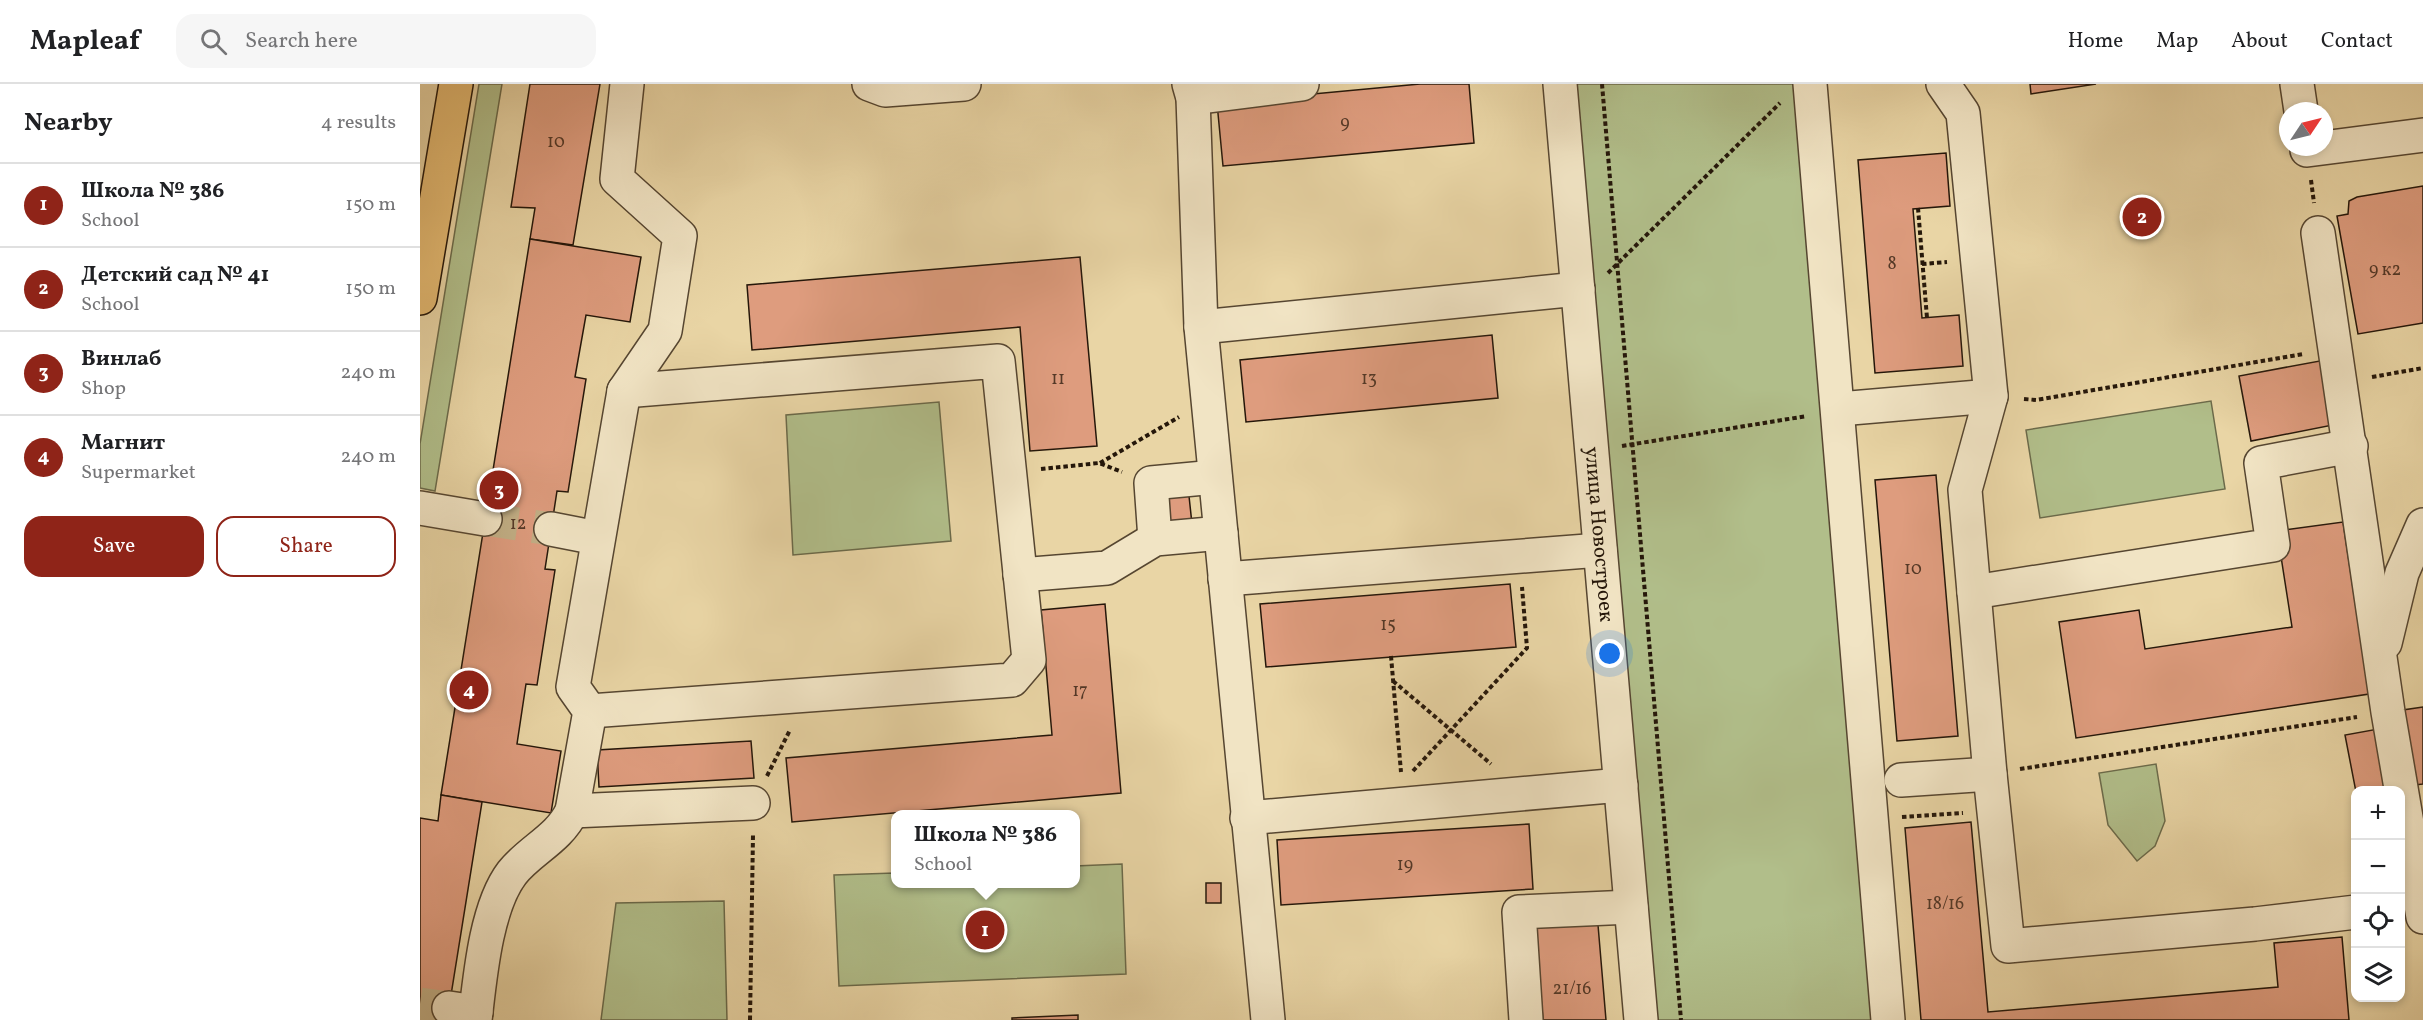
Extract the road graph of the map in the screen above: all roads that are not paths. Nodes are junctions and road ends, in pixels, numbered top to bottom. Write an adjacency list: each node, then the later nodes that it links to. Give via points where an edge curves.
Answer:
1 (456, 84): 16 (main road)
2 (627, 84): 18 (street, via 617,179 680,236 665,332)
3 (869, 84): 4 (street, via 885,90)
4 (964, 84)
5 (1302, 84): 10 (street)
6 (1560, 84): 15 (street, улица Новостроек)
7 (1943, 84): 19 (street, via 1962,112)
8 (2297, 84): 11 (street)
9 (1798, 90): 20 (street)
10 (1191, 91): 17 (street)
11 (2300, 102)
12 (2423, 135): 13 (street)
13 (2333, 145)
14 (2318, 233): 21 (street)
15 (1590, 284): 17 (street); 30 (street, улица Новостроек)
16 (420, 298)
17 (1201, 327): 22 (street)
18 (624, 391): 28 (street); 31 (street, via 998,361)
19 (2003, 397): 20 (street); 33 (street, via 1965,490)
20 (1829, 411): 49 (street)
21 (2351, 446): 33 (street, via 2261,463 2273,545); 34 (street)
22 (1215, 477): 27 (street); 29 (street, via 1151,483)
23 (420, 508): 24 (street)
24 (485, 519)
25 (2423, 525): 34 (street, via 2402,573)
26 (551, 529): 28 (street)
27 (1221, 533): 29 (street); 32 (street)
28 (597, 538): 35 (street, via 573,687)
29 (1155, 538): 31 (street, via 1107,568)
30 (1600, 550): 32 (street); 38 (street, улица Новостроек)
31 (1020, 575): 35 (street, via 1029,660 1012,681)
32 (1225, 579): 41 (street)
33 (1974, 592): 36 (street)
34 (2381, 661): 42 (street)
35 (591, 711): 40 (street)
36 (1990, 774): 37 (street); 44 (street, via 2008,946)
37 (1900, 780)
38 (1621, 786): 41 (street, via 1525,794 1402,794); 43 (street, улица Новостроек)
39 (753, 803): 40 (street)
40 (572, 811): 45 (street, via 565,826 513,872 494,903)
41 (1247, 818): 46 (street)
42 (2417, 901)
43 (1632, 907): 47 (street, via 1519,912); 48 (street, улица Новостроек)
44 (2351, 912)
45 (467, 1014)
46 (1268, 1020)
47 (1526, 1020)
48 (1641, 1020)
49 (1888, 1020)

